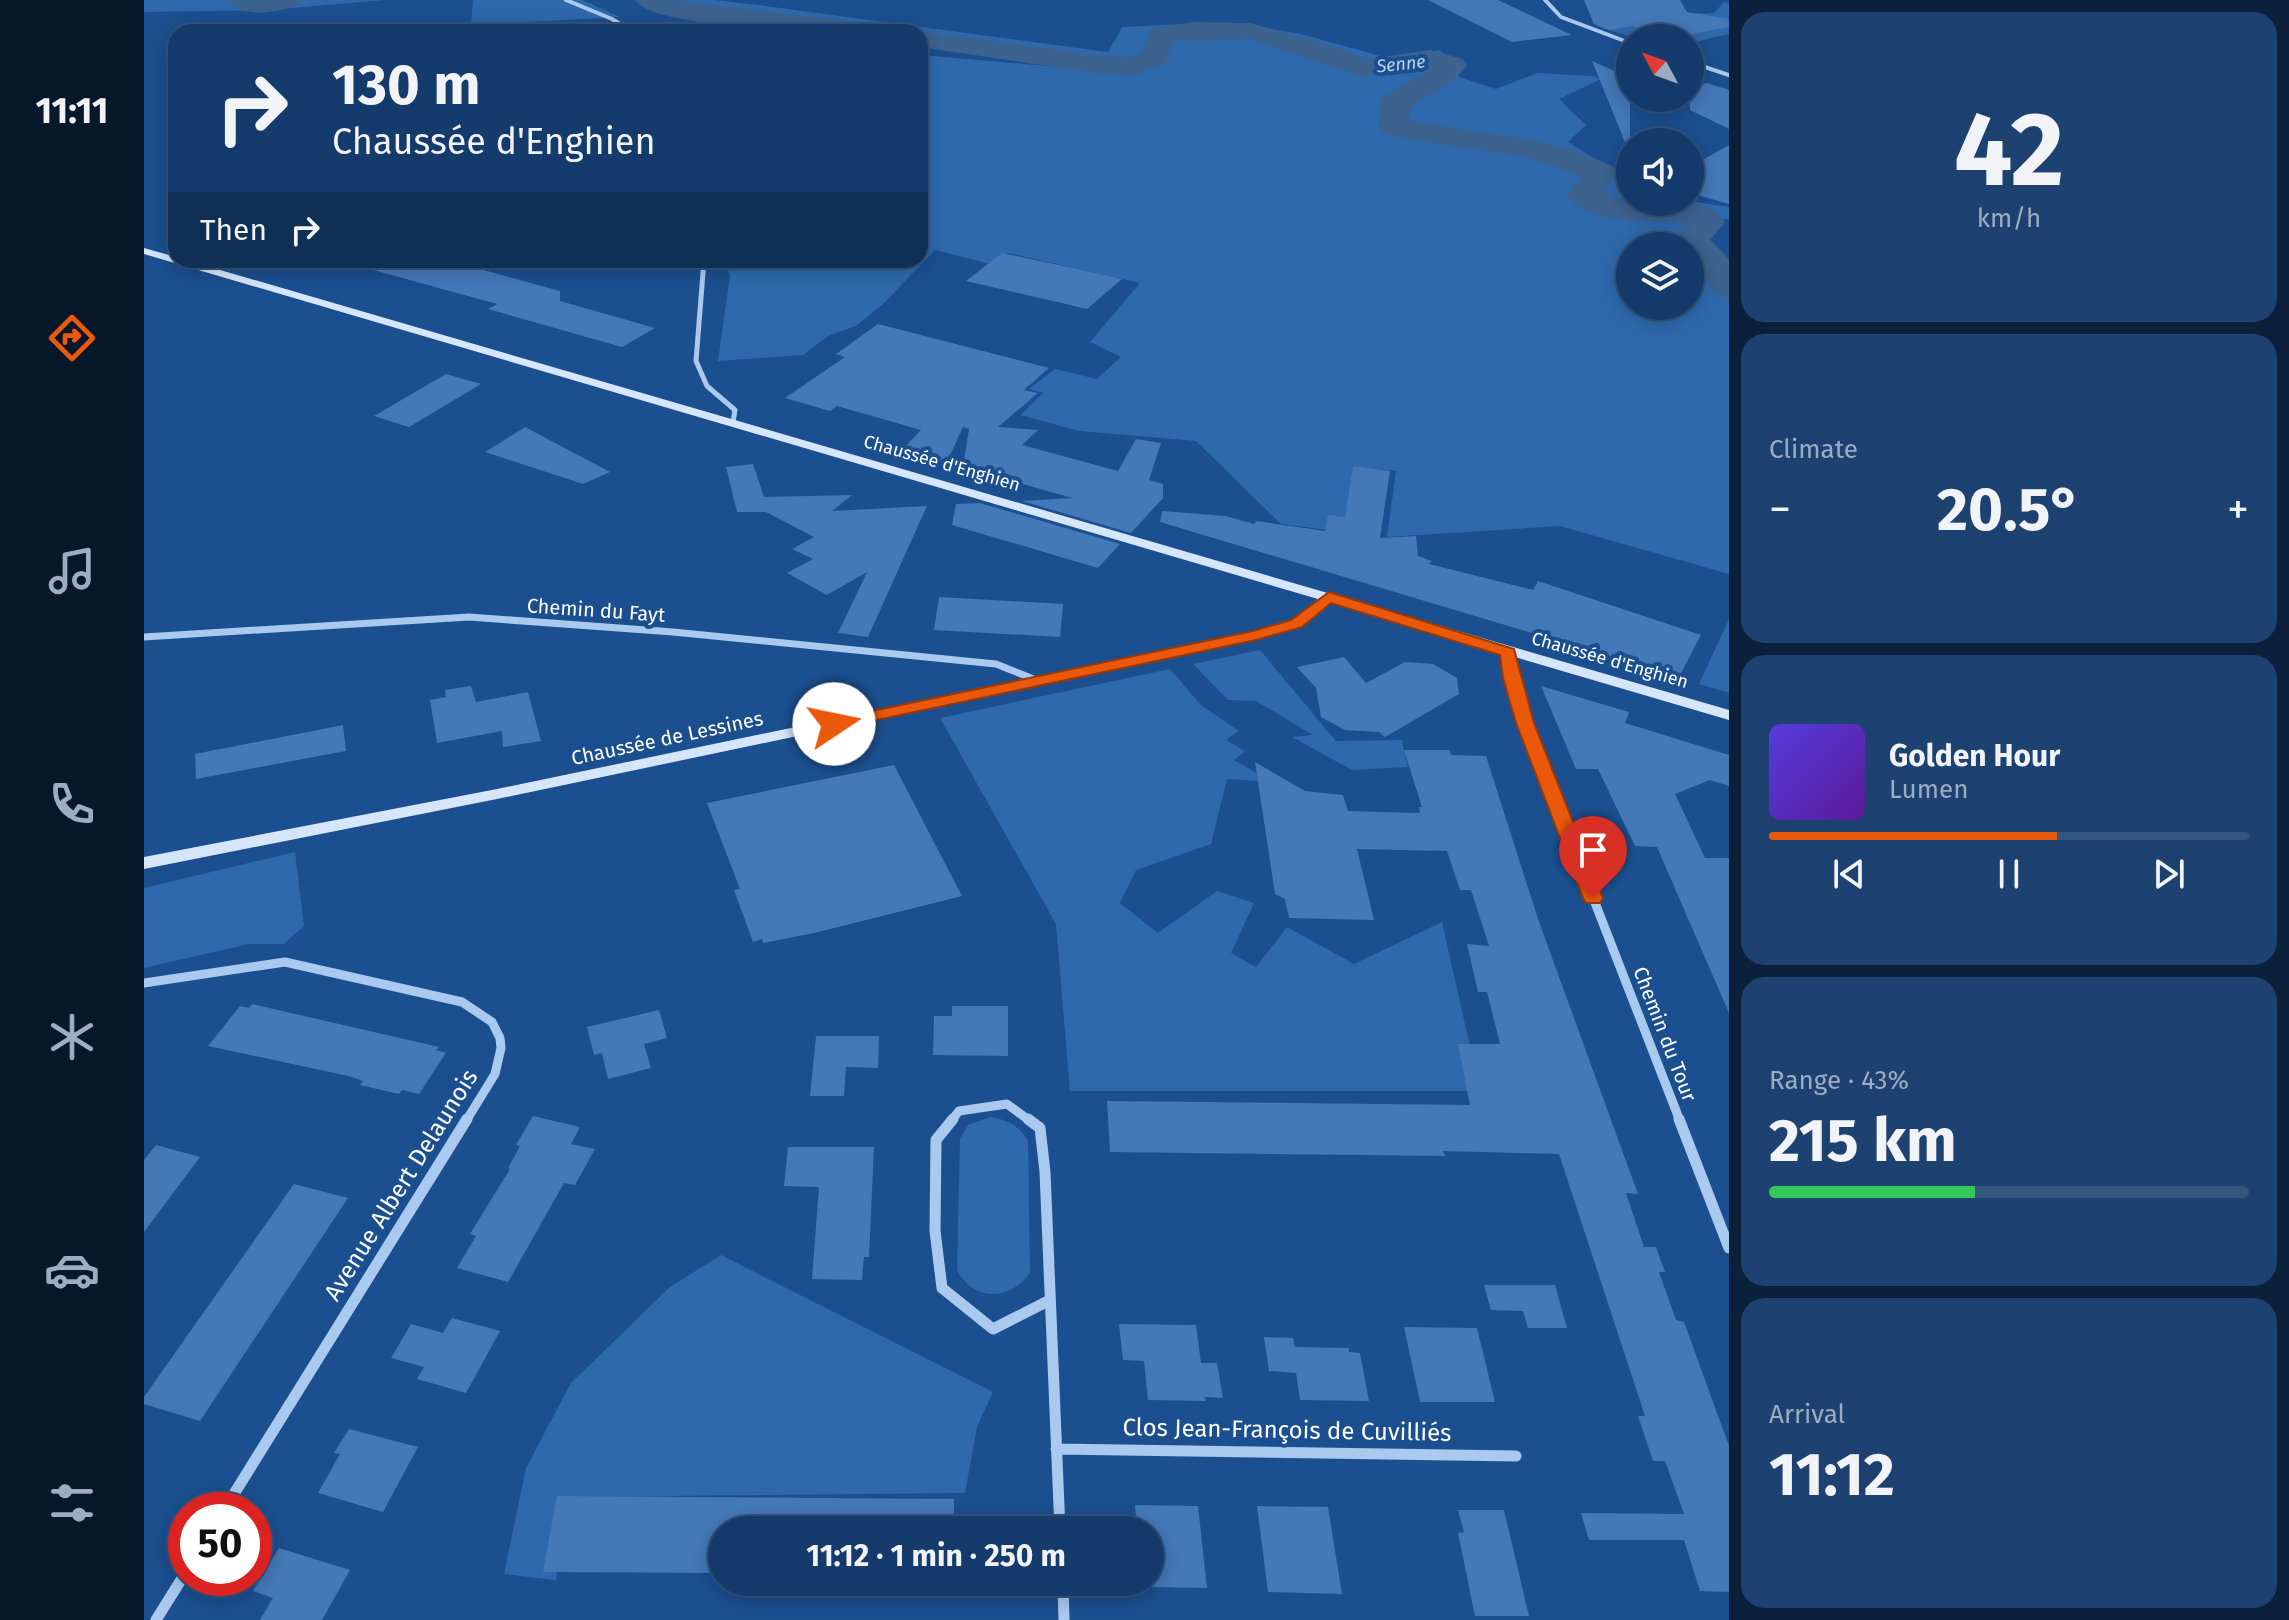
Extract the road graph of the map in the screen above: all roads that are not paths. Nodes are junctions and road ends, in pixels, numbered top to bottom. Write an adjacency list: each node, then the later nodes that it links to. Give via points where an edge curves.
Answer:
1 (566, 0): 3 (street)
2 (1545, 0): 4 (street, via 1571,22)
3 (616, 24)
4 (1616, 38)
5 (1704, 67): 6 (street)
6 (1729, 75)
7 (144, 251): 8 (main road, Chaussée d'Enghien)
8 (168, 258)
9 (203, 268): 11 (main road, Chaussée d'Enghien)
10 (703, 268): 11 (street, via 696,361 707,386 735,410)
11 (733, 422): 12 (main road, Chaussée d'Enghien)
12 (1329, 597): 14 (main road, Chaussée d'Enghien); 15 (main road, Chaussée de Lessines, via 1297,624)
13 (144, 637): 15 (street, Chemin du Fayt, via 469,617 996,664)
14 (1508, 652): 16 (main road, Chaussée d'Enghien); 19 (street, Chemin du Tour, via 1525,723)
15 (1042, 682): 17 (main road, Chaussée de Lessines)
16 (1729, 715)
17 (144, 863)
18 (144, 983): 23 (street, Avenue Albert Delaunois, via 285,962 462,1002 500,1028 503,1051 495,1074)
19 (1729, 1248)
20 (1050, 1300): 20 (street, via 993,1329 942,1288 935,1231 936,1140 959,1111 1007,1104 1040,1128); 21 (street)
21 (1056, 1449): 22 (street, Clos Jean-François de Cuvilliés); 24 (street)
22 (1516, 1456)
23 (235, 1492)
24 (1059, 1516)
25 (171, 1596): 27 (street)
26 (1063, 1596): 28 (street)
27 (156, 1620)
28 (1064, 1620)

